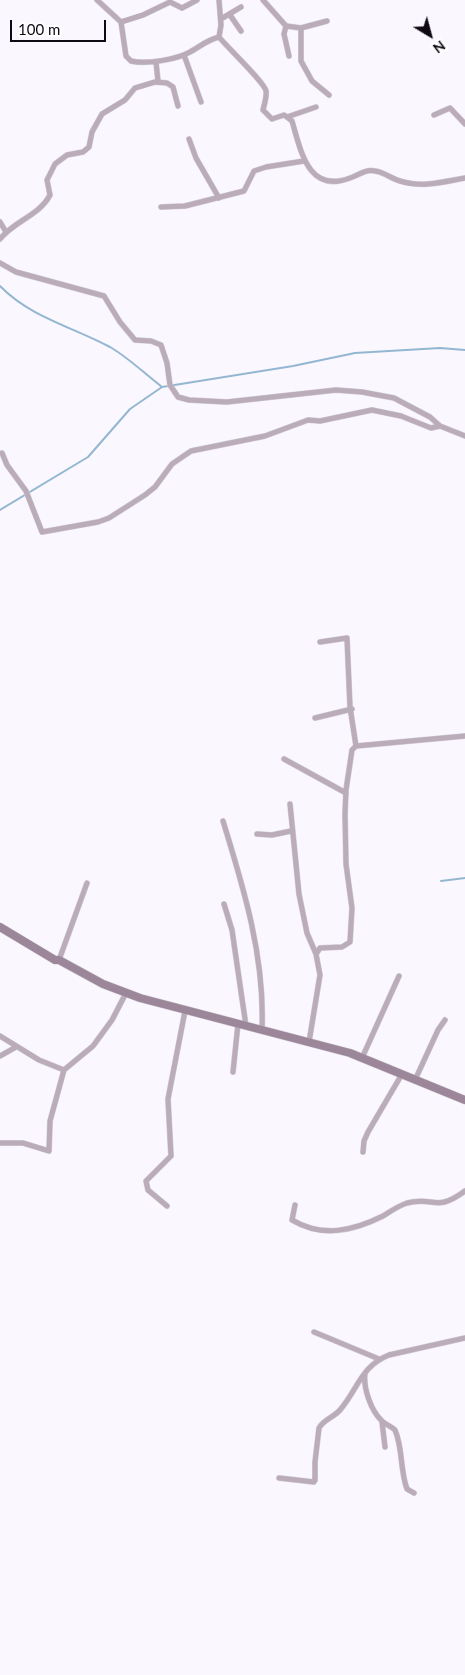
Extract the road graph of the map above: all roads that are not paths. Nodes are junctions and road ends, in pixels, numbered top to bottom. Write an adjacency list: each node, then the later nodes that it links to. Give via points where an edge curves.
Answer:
1 (97, 0): 9 (street)
2 (197, 0): 9 (street, via 182,8 170,2)
3 (219, 0): 7 (street)
4 (263, 0): 10 (street)
5 (241, 8): 6 (street)
6 (230, 15): 7 (street); 12 (street)
7 (221, 19): 13 (street)
8 (327, 21): 11 (street)
9 (121, 22): 16 (street, via 128,59)
10 (286, 26): 11 (street); 15 (street, via 284,34)
11 (302, 28): 18 (street, via 302,65 315,85)
12 (241, 31)
13 (219, 37): 14 (street, via 207,40); 23 (street, via 262,81 266,91 262,110 267,116 272,119)
14 (184, 55): 16 (street); 19 (street)
15 (289, 56)
16 (156, 62): 17 (street)
17 (158, 81): 20 (street, via 170,84); 31 (street, via 135,88 124,100 102,114 89,146 83,152 61,158 50,172 47,180 50,195 46,204)
18 (329, 95)
19 (200, 102)
20 (178, 106)
21 (316, 107): 23 (street)
22 (434, 115): 24 (street, via 450,108)
23 (287, 117): 26 (street, via 292,121)
24 (465, 124)
25 (189, 139): 28 (street)
26 (304, 161): 27 (street, via 318,179 327,181 350,178 369,170 418,186); 28 (street, via 254,171 244,191)
27 (465, 178)
28 (219, 198): 29 (street, via 185,206)
29 (161, 207)
30 (0, 222): 31 (street)
31 (6, 232): 32 (street)
32 (0, 239)
33 (0, 263): 34 (street, via 25,275 104,296 135,340 161,345 170,385 178,397 227,402 336,390 362,392 394,398)
34 (440, 426): 35 (street); 36 (street, via 431,428 401,416 372,410 320,421 308,420 266,436 190,451 172,464 155,487 109,518 42,532 26,491)
35 (465, 436)
36 (2, 453)
37 (320, 642): 38 (street, via 348,638)
38 (352, 709): 39 (street); 41 (street)
39 (315, 718)
40 (465, 736): 41 (street)
41 (356, 746): 43 (street, via 352,750)
42 (284, 759): 43 (street)
43 (346, 793): 51 (street, via 346,858 352,936 350,942 342,947 325,947 317,950)
44 (290, 804): 46 (street)
45 (223, 821): 58 (street, via 250,910 261,984)
46 (291, 831): 47 (street); 51 (street, via 303,915)
47 (258, 834)
48 (87, 883): 52 (street)
49 (224, 904): 57 (street, via 232,930)
50 (0, 927): 52 (street)
51 (316, 954): 60 (street, via 320,979)
52 (59, 960): 54 (street)
53 (399, 976): 63 (street)
54 (126, 993): 55 (street); 64 (street, via 93,1046)
55 (185, 1011): 57 (street); 73 (street, via 168,1099 171,1156 146,1181 148,1190)
56 (445, 1020): 67 (street)
57 (242, 1025): 58 (street); 65 (street)
58 (262, 1029): 60 (street)
59 (0, 1036): 61 (street)
60 (309, 1042): 63 (street)
61 (16, 1047): 62 (street); 64 (street)
62 (0, 1056)
63 (362, 1058): 66 (street)
64 (64, 1070): 69 (street, via 50,1121 49,1151 24,1143)
65 (233, 1072)
66 (402, 1074): 67 (street); 70 (street, via 370,1129)
67 (415, 1080): 68 (street)
68 (465, 1100)
69 (0, 1143)
70 (363, 1152)
71 (465, 1191): 72 (street, via 445,1203 410,1202 368,1223 333,1232 312,1229 292,1220)
72 (295, 1205)
73 (167, 1206)
74 (314, 1332): 76 (street)
75 (465, 1338): 76 (street)
76 (379, 1359): 77 (street)
77 (366, 1370): 78 (street, via 364,1382); 80 (street, via 340,1410 319,1428 314,1481)
78 (382, 1422): 79 (street); 81 (street, via 392,1427 397,1436 405,1485)
79 (384, 1448)
80 (278, 1478)
81 (414, 1493)

